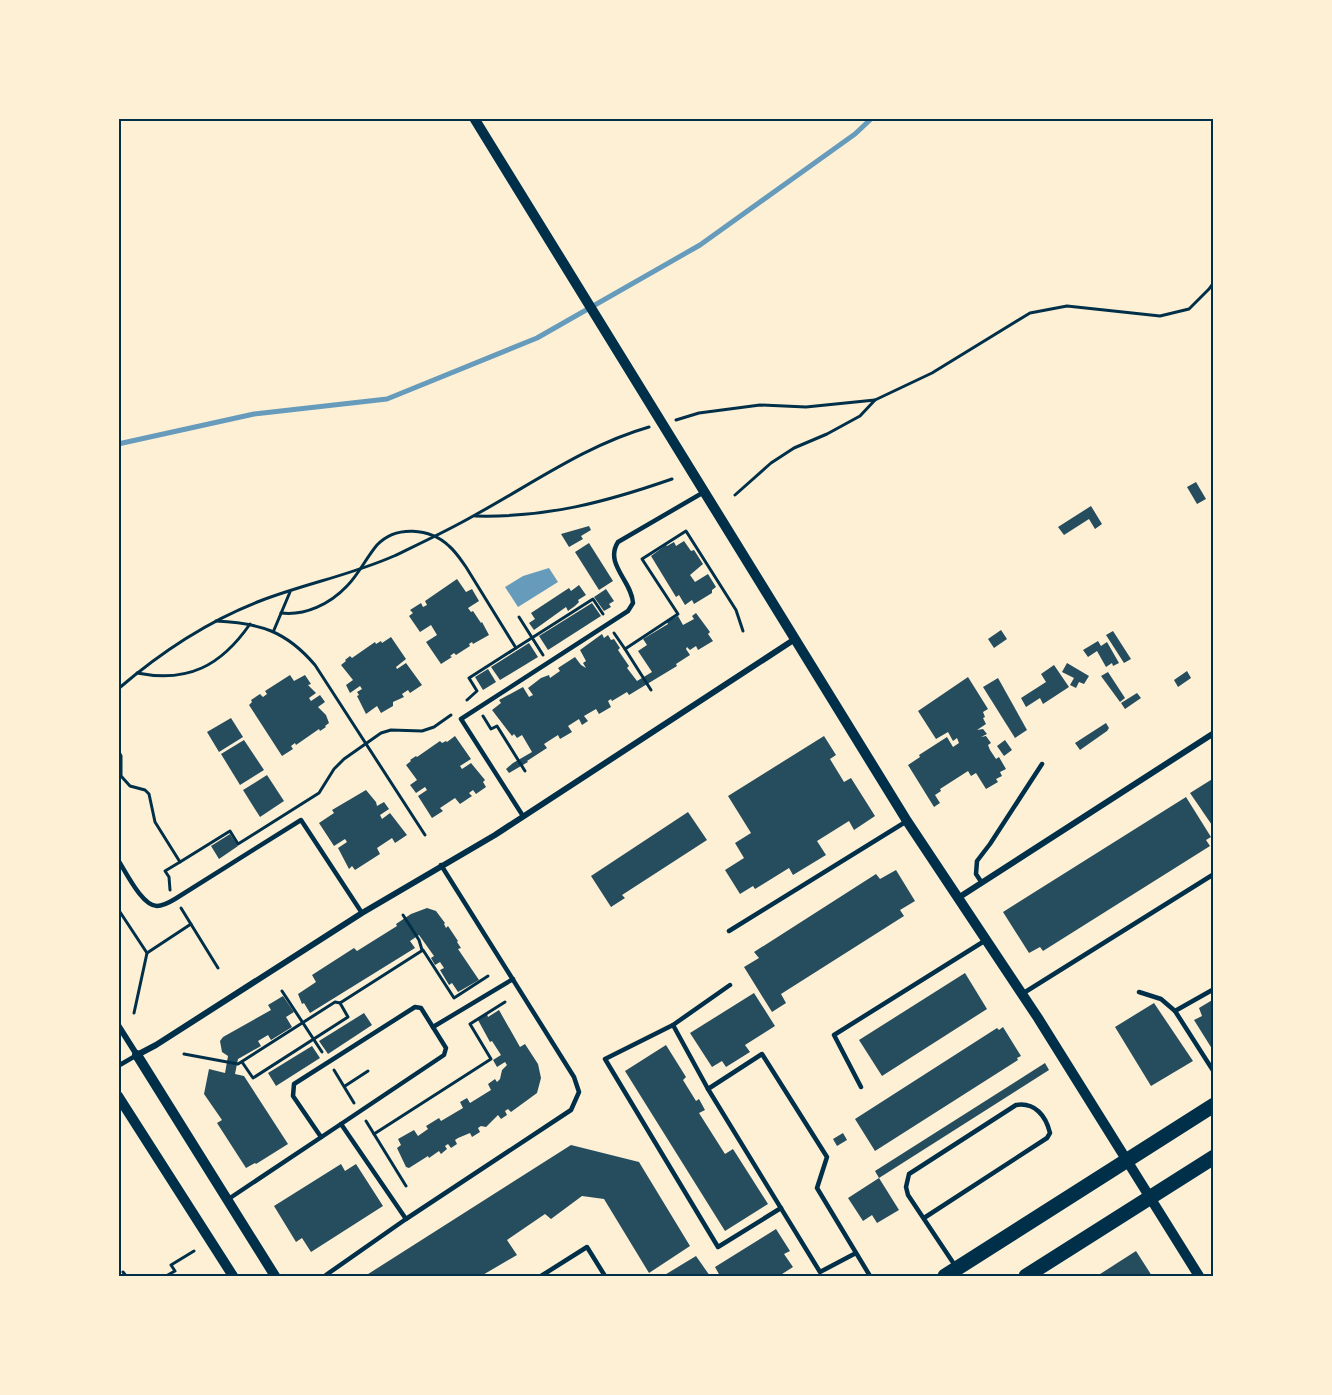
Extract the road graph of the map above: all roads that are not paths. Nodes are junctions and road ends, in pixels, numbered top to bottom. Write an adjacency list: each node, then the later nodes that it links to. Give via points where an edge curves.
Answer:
1 (474, 118): 2 (street)
2 (704, 492): 3 (street); 6 (lane, via 618,542 613,557 633,594 628,611 461,719)
3 (796, 639): 6 (street); 7 (street)
4 (1214, 733): 11 (street)
5 (1042, 764): 11 (lane, via 977,861 976,874)
6 (523, 816): 9 (street)
7 (907, 821): 12 (street); 14 (lane)
8 (118, 860): 13 (lane, via 141,896 158,906 301,820)
9 (441, 865): 13 (street); 16 (lane)
10 (1214, 873): 20 (lane)
11 (982, 883): 12 (street)
12 (958, 898): 15 (street)
13 (362, 913): 25 (street)
14 (729, 931)
15 (986, 940): 20 (street); 28 (lane, via 834,1035)
16 (513, 980): 24 (lane); 40 (lane, via 574,1077 579,1092 571,1110)
17 (730, 985): 23 (lane)
18 (1214, 989): 21 (lane)
19 (1139, 992): 21 (lane, via 1161,999)
20 (1022, 994): 35 (street)
21 (1176, 1011): 27 (lane)
22 (118, 1025): 25 (street)
23 (673, 1025): 29 (lane); 38 (lane, via 605,1059 718,1247)
24 (433, 1028): 32 (lane, via 446,1048 444,1055); 33 (lane, via 421,1008 415,1007 294,1084 293,1096)
25 (137, 1055): 26 (lane); 37 (street)
26 (118, 1066)
27 (1214, 1072)
28 (861, 1087)
29 (708, 1089): 38 (lane); 41 (lane, via 762,1054 827,1157 817,1188)
30 (118, 1096): 45 (street)
31 (1214, 1106): 35 (main road)
32 (341, 1124): 33 (lane); 40 (lane)
33 (321, 1137): 37 (lane)
34 (1214, 1157): 36 (main road)
35 (1126, 1162): 36 (street); 43 (main road)
36 (1149, 1199): 51 (main road); 52 (street)
37 (227, 1200): 46 (street)
38 (781, 1208): 42 (lane)
39 (924, 1218): 39 (lane, via 1047,1138 1049,1127 1040,1112 1033,1105 1016,1106 914,1169 906,1188); 43 (lane)
40 (406, 1219): 44 (lane)
41 (856, 1253): 42 (lane); 50 (lane)
42 (820, 1272): 49 (lane)
43 (951, 1273)
44 (326, 1275)
45 (233, 1276)
46 (275, 1276)
47 (541, 1276): 48 (lane, via 587,1247)
48 (605, 1276)
49 (813, 1276)
50 (870, 1276)
51 (1026, 1276)
52 (1199, 1276)

